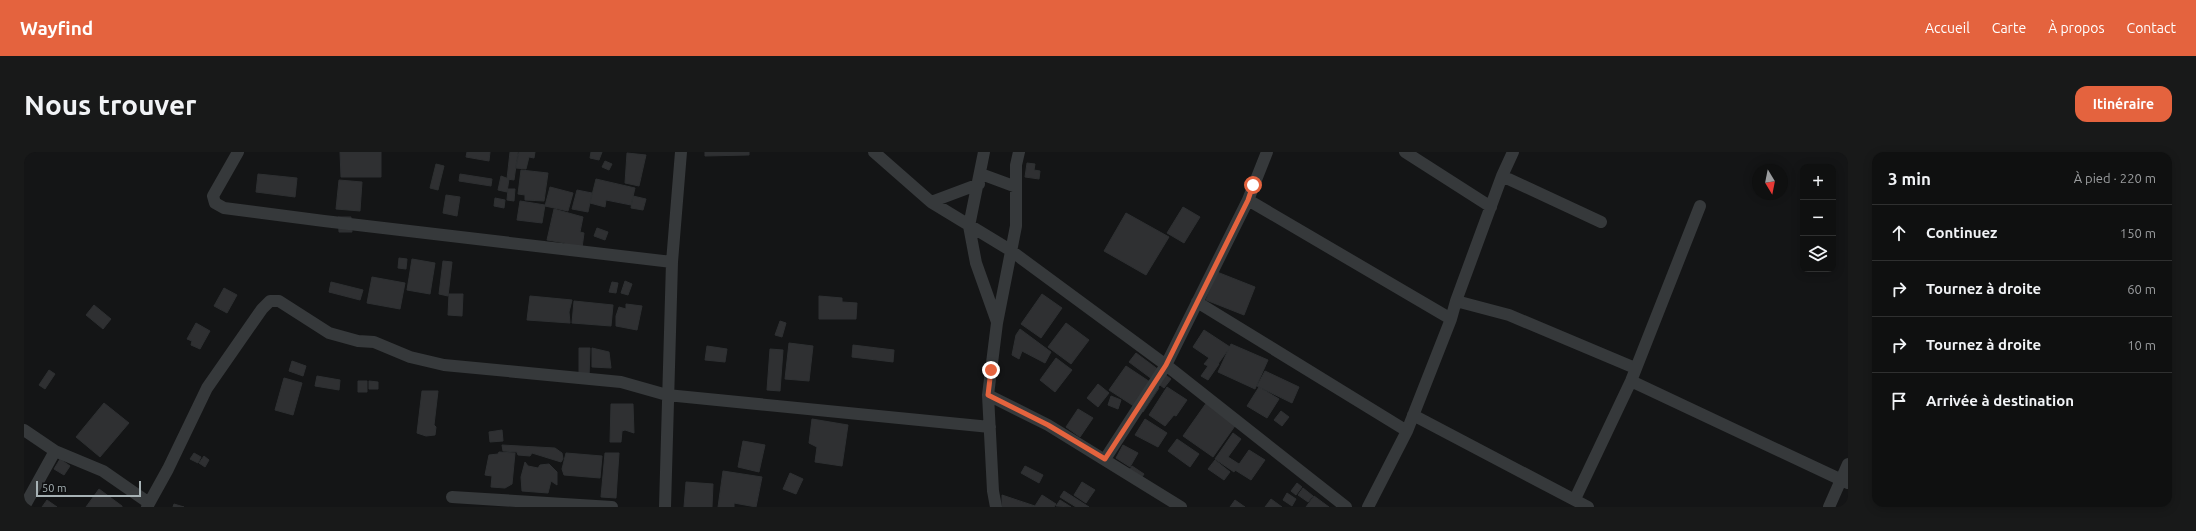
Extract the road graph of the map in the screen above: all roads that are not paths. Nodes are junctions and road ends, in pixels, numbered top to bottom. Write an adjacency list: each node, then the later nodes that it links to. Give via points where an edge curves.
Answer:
1 (238, 152): 19 (street, via 213,196 215,203 224,208)
2 (681, 152): 19 (street)
3 (874, 152): 13 (street)
4 (984, 152): 10 (street)
5 (1019, 152): 11 (street)
6 (1267, 152): 12 (street)
7 (1405, 152): 15 (street)
8 (1513, 152): 9 (street)
9 (1502, 176): 15 (street); 16 (street)
10 (980, 179): 11 (street); 13 (street); 17 (street)
11 (1016, 187): 18 (street, via 1016,226)
12 (1248, 200): 21 (street); 22 (street)
13 (931, 202): 17 (street)
14 (1700, 206): 25 (street)
15 (1491, 207): 20 (street)
16 (1601, 222)
17 (969, 226): 18 (street); 23 (street, via 976,263)
18 (1010, 250): 23 (street); 24 (street)
19 (672, 262): 27 (street)
20 (1456, 301): 22 (street); 25 (street, via 1509,315)
21 (1197, 302): 24 (street); 32 (street)
22 (1451, 319): 29 (street)
23 (997, 323): 28 (street)
24 (1166, 365): 34 (street); 45 (street)
25 (1635, 368): 26 (street)
26 (1631, 381): 36 (street); 38 (street)
27 (667, 395): 30 (street); 39 (street, via 621,382 444,365 410,357 374,342 358,341 329,333 279,301 270,301 207,388); 42 (street)
28 (988, 395): 30 (street); 34 (street, via 1048,425)
29 (1413, 415): 32 (street); 38 (street)
30 (990, 427): 43 (street)
31 (24, 430): 33 (street)
32 (1407, 431): 46 (street)
33 (55, 451): 39 (street, via 103,471); 40 (street)
34 (1105, 459): 44 (street)
35 (1848, 464): 36 (street)
36 (1845, 482): 48 (street)
37 (452, 497): 41 (street)
38 (1574, 499): 47 (street)
39 (148, 505)
40 (24, 507)
41 (612, 507)
42 (665, 507)
43 (996, 507)
44 (1181, 507)
45 (1346, 507)
46 (1368, 507)
47 (1588, 507)
48 (1829, 507)

